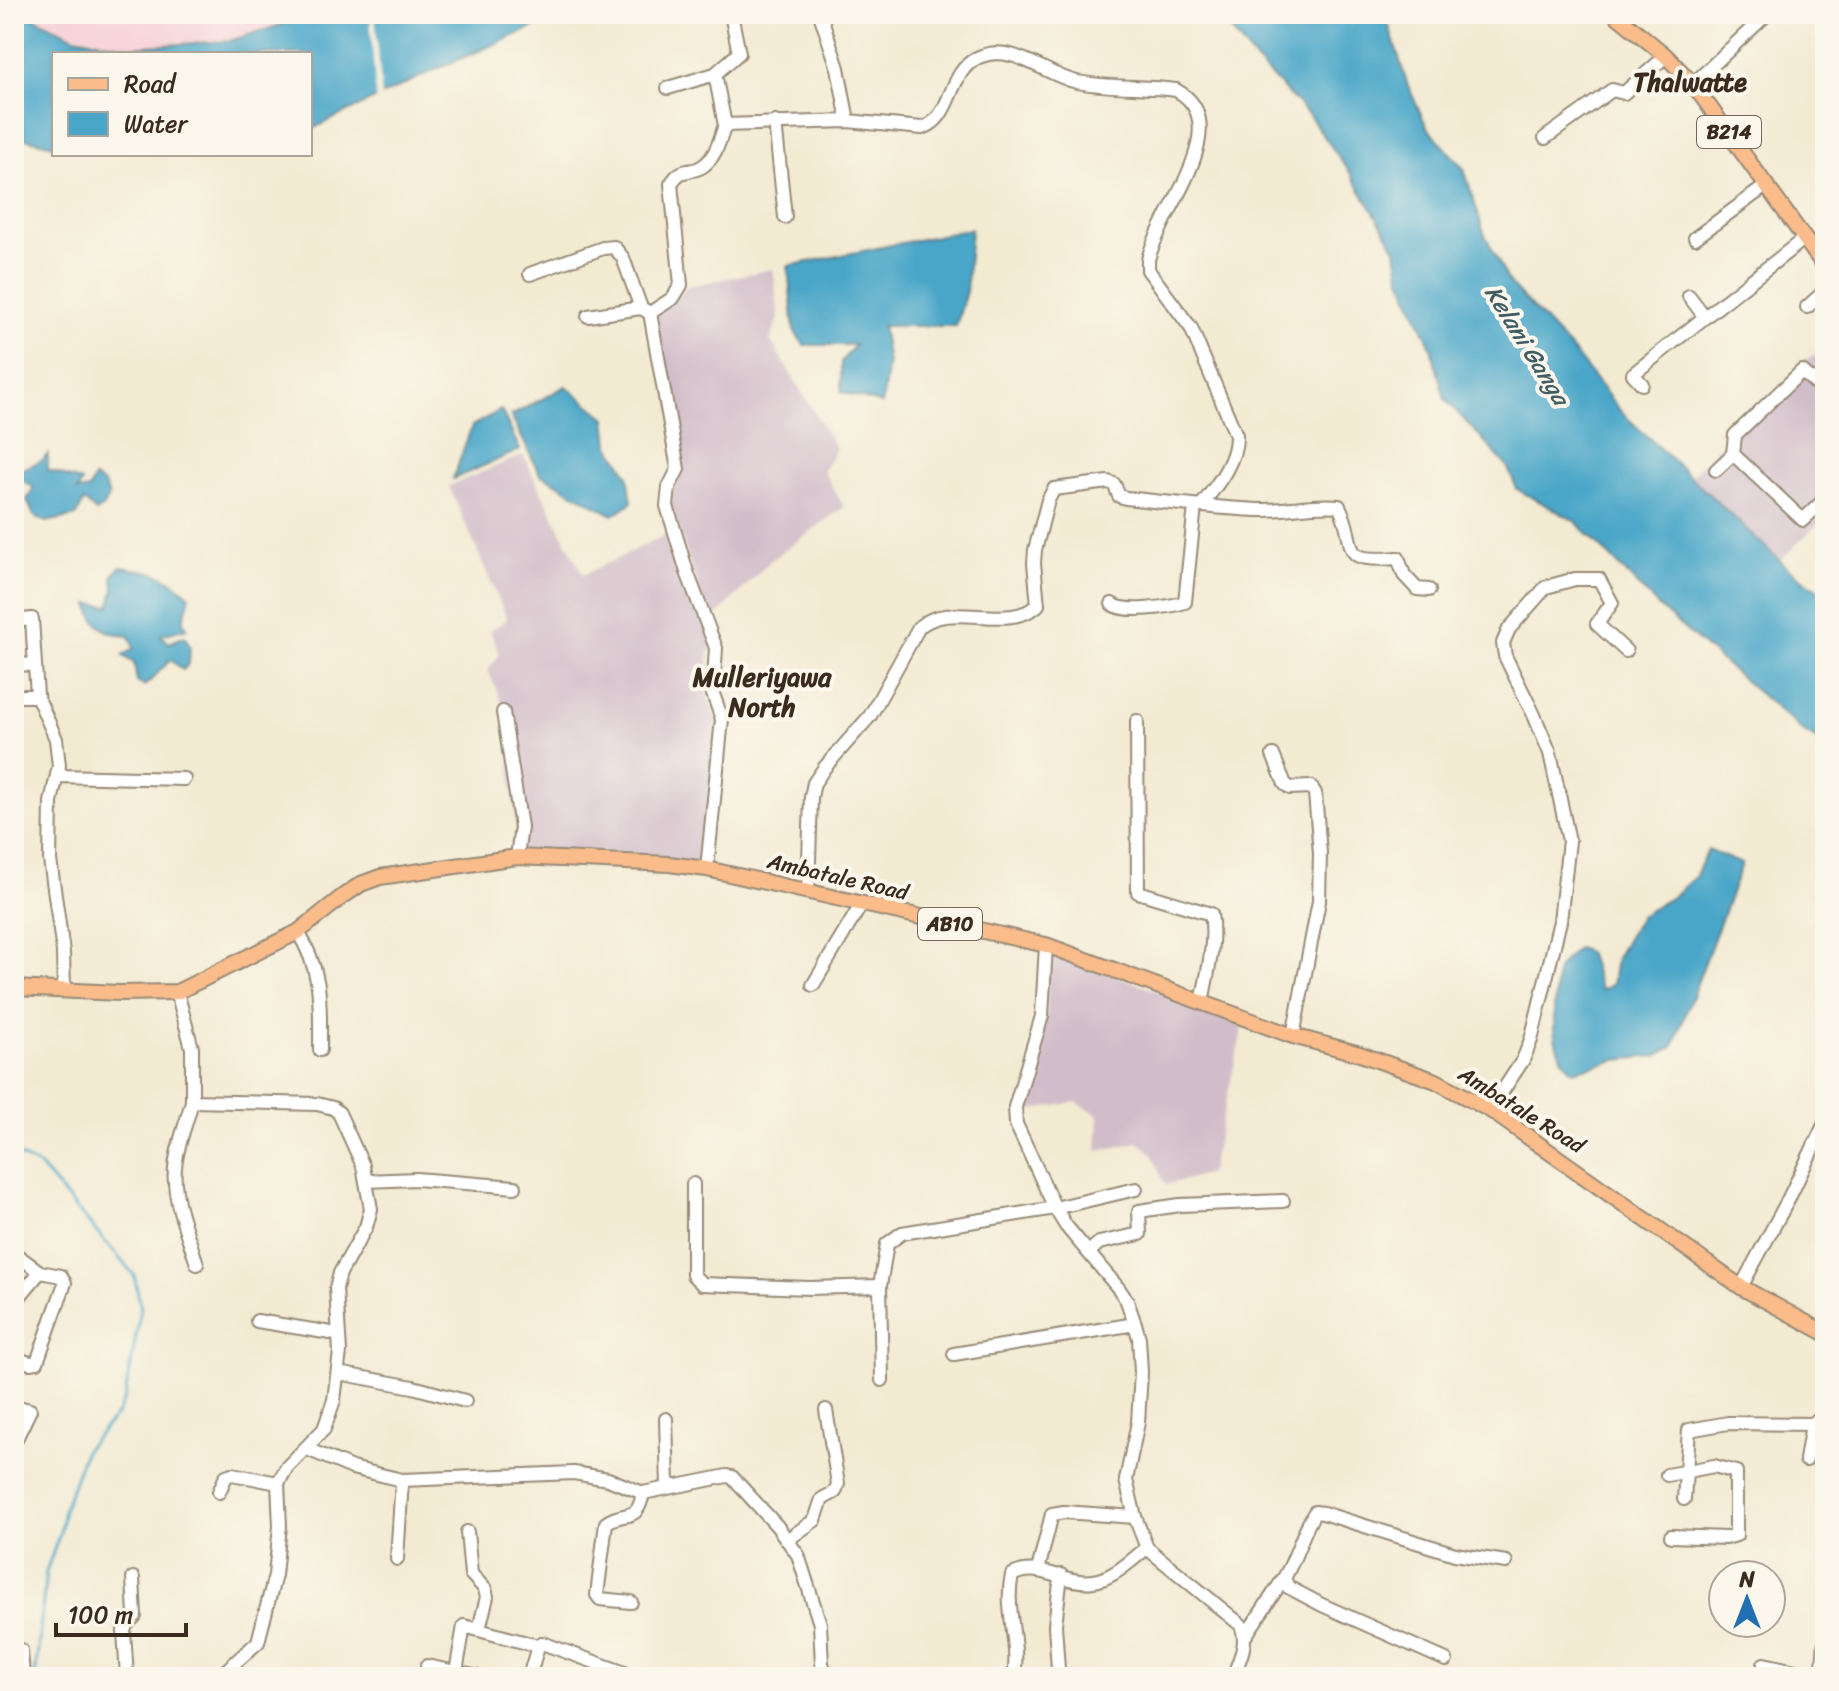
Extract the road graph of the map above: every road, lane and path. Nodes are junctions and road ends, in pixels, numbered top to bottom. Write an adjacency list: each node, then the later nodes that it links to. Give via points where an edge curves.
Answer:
1 (731, 14): 6 (street, via 739,53)
2 (820, 14): 9 (street)
3 (1615, 14): 5 (main road, B214)
4 (1767, 14): 7 (street)
5 (1666, 56): 7 (main road, B214); 12 (street, via 1624,93 1612,90)
6 (715, 74): 8 (street); 11 (street)
7 (1693, 84): 13 (main road, B214)
8 (668, 88)
9 (848, 121): 10 (street); 30 (street, via 932,125 965,67 999,53 1077,82 1176,90 1190,97 1198,110 1199,145 1148,270 1191,328 1236,435 1237,449)
10 (775, 122): 11 (street); 14 (street)
11 (725, 125): 22 (street, via 713,155 701,168 683,170 671,184 681,285 673,298)
12 (1545, 138)
13 (1767, 185): 15 (street); 16 (main road, B214)
14 (785, 217)
15 (1695, 238)
16 (1805, 238): 17 (main road, B214); 24 (street)
17 (1825, 267)
18 (530, 274): 22 (street, via 614,247)
19 (1825, 291): 21 (street)
20 (1689, 296): 24 (street)
21 (1807, 307)
22 (645, 311): 23 (street); 45 (street, via 678,469 667,506 716,648 713,694 722,719)
23 (588, 316)
24 (1705, 317): 25 (street, via 1633,374)
25 (1642, 384)
26 (1823, 388): 27 (street, via 1802,371 1735,435)
27 (1733, 454): 28 (street); 29 (street, via 1803,520)
28 (1716, 470)
29 (1825, 499)
30 (1198, 506): 31 (street, via 1339,506 1354,553 1365,560 1398,558 1417,589); 32 (street, via 1185,602 1124,610); 46 (street, via 1126,498 1108,482 1054,489 1035,550 1038,605 1016,616 928,619 870,716 814,783)
31 (1429, 590)
32 (1112, 604)
33 (14, 621): 36 (street, via 32,619)
34 (1626, 651): 58 (street, via 1597,624 1612,603 1599,579 1546,587 1503,643 1550,753 1569,841 1560,921 1531,1040)
35 (14, 664): 36 (street)
36 (33, 665): 38 (street)
37 (14, 696): 38 (street)
38 (37, 696): 42 (street, via 56,739)
39 (503, 712): 44 (street, via 521,827)
40 (1137, 721): 54 (street, via 1138,892 1211,914 1211,956)
41 (1273, 755): 55 (street, via 1285,784 1311,787 1315,793 1320,853 1316,926)
42 (57, 776): 43 (street); 52 (street, via 50,860)
43 (184, 779)
44 (517, 857): 45 (main road, Ambatale Road / AB10); 48 (main road, Ambatale Road / AB10, via 380,877 361,884)
45 (707, 869): 46 (main road, Ambatale Road / AB10)
46 (808, 892): 47 (main road, Ambatale Road / AB10)
47 (861, 905): 49 (main road, Ambatale Road / AB10); 50 (street)
48 (298, 932): 53 (main road, Ambatale Road / AB10); 56 (street, via 311,954 320,991)
49 (1046, 945): 54 (main road, Ambatale Road / AB10); 65 (street, via 1042,1016 1014,1116)
50 (813, 985)
51 (14, 988): 52 (main road, Ambatale Road / AB10)
52 (64, 991): 53 (main road, Ambatale Road / AB10)
53 (177, 992): 57 (street, via 192,1048)
54 (1202, 1003): 55 (main road, Ambatale Road / AB10)
55 (1293, 1036): 58 (main road, Ambatale Road / AB10, via 1410,1070)
56 (320, 1050)
57 (192, 1101): 60 (street, via 333,1108); 68 (street, via 174,1181)
58 (1490, 1110): 71 (main road, Ambatale Road / AB10)
59 (1825, 1123): 71 (street)
60 (366, 1181): 62 (street, via 416,1179); 76 (street, via 371,1209 340,1273)
61 (693, 1184): 70 (street, via 693,1275 702,1284)
62 (515, 1187)
63 (1136, 1189): 65 (street)
64 (1283, 1201): 66 (street, via 1139,1211 1140,1234 1099,1243)
65 (1055, 1208): 66 (street); 70 (street, via 902,1233 887,1244)
66 (1089, 1252): 74 (street, via 1119,1289)
67 (14, 1253): 69 (street)
68 (197, 1264)
69 (40, 1272): 72 (street); 78 (street, via 61,1276 64,1289 37,1362)
70 (880, 1286): 80 (street)
71 (1741, 1287): 75 (main road, Ambatale Road / AB10)
72 (14, 1303)
73 (257, 1321): 76 (street)
74 (1135, 1324): 77 (street); 98 (street, via 1141,1372 1126,1480)
75 (1825, 1333)
76 (337, 1334): 79 (street)
77 (954, 1354)
78 (14, 1358)
79 (338, 1373): 81 (street); 88 (street, via 324,1429)
80 (882, 1380)
81 (465, 1401)
82 (14, 1406): 87 (street, via 30,1410)
83 (826, 1410): 101 (street, via 838,1484 821,1501 815,1520)
84 (1825, 1414): 86 (street)
85 (666, 1419): 94 (street)
86 (1812, 1424): 89 (street); 90 (street, via 1728,1423 1689,1430)
87 (14, 1443)
88 (307, 1449): 92 (street, via 352,1468); 93 (street)
89 (1806, 1460)
90 (1684, 1473): 91 (street); 97 (street); 100 (street, via 1714,1466 1736,1472 1736,1535)
91 (1667, 1475)
92 (402, 1480): 96 (street, via 574,1473); 103 (street)
93 (278, 1483): 95 (street, via 232,1474); 123 (street, via 275,1575 258,1642)
94 (668, 1486): 96 (street); 101 (street, via 732,1477)
95 (219, 1492)
96 (643, 1493): 109 (street, via 634,1514 606,1523 597,1595)
97 (1684, 1499)
98 (1135, 1517): 102 (street); 105 (street, via 1052,1514)
99 (467, 1532): 110 (street, via 471,1574 487,1597)
100 (1671, 1536)
101 (787, 1540): 127 (street, via 798,1555 820,1624)
102 (1147, 1548): 106 (street, via 1098,1581); 111 (street, via 1232,1617)
103 (397, 1559)
104 (1506, 1562): 108 (street, via 1455,1554 1315,1512)
105 (1038, 1570): 106 (street); 128 (street, via 1016,1573 1011,1581)
106 (1061, 1575): 118 (street, via 1055,1625)
107 (133, 1578): 122 (street, via 135,1616 124,1631)
108 (1284, 1578): 111 (street); 115 (street, via 1288,1587 1322,1605)
109 (631, 1602)
110 (479, 1629): 113 (street); 120 (street, via 463,1627)
111 (1246, 1635): 129 (street)
112 (1825, 1642): 130 (street)
113 (538, 1646): 119 (street, via 542,1643); 125 (street)
114 (14, 1650): 121 (street, via 21,1650)
115 (1446, 1660)
116 (1764, 1664): 130 (street)
117 (427, 1666): 120 (street)
118 (1058, 1669)
119 (597, 1670): 126 (street)
120 (456, 1672): 124 (street)
121 (23, 1677)
122 (127, 1677)
123 (219, 1677)
124 (479, 1677)
125 (529, 1677)
126 (636, 1677)
127 (828, 1677)
128 (1014, 1677)
129 (1233, 1677)
130 (1822, 1677)

